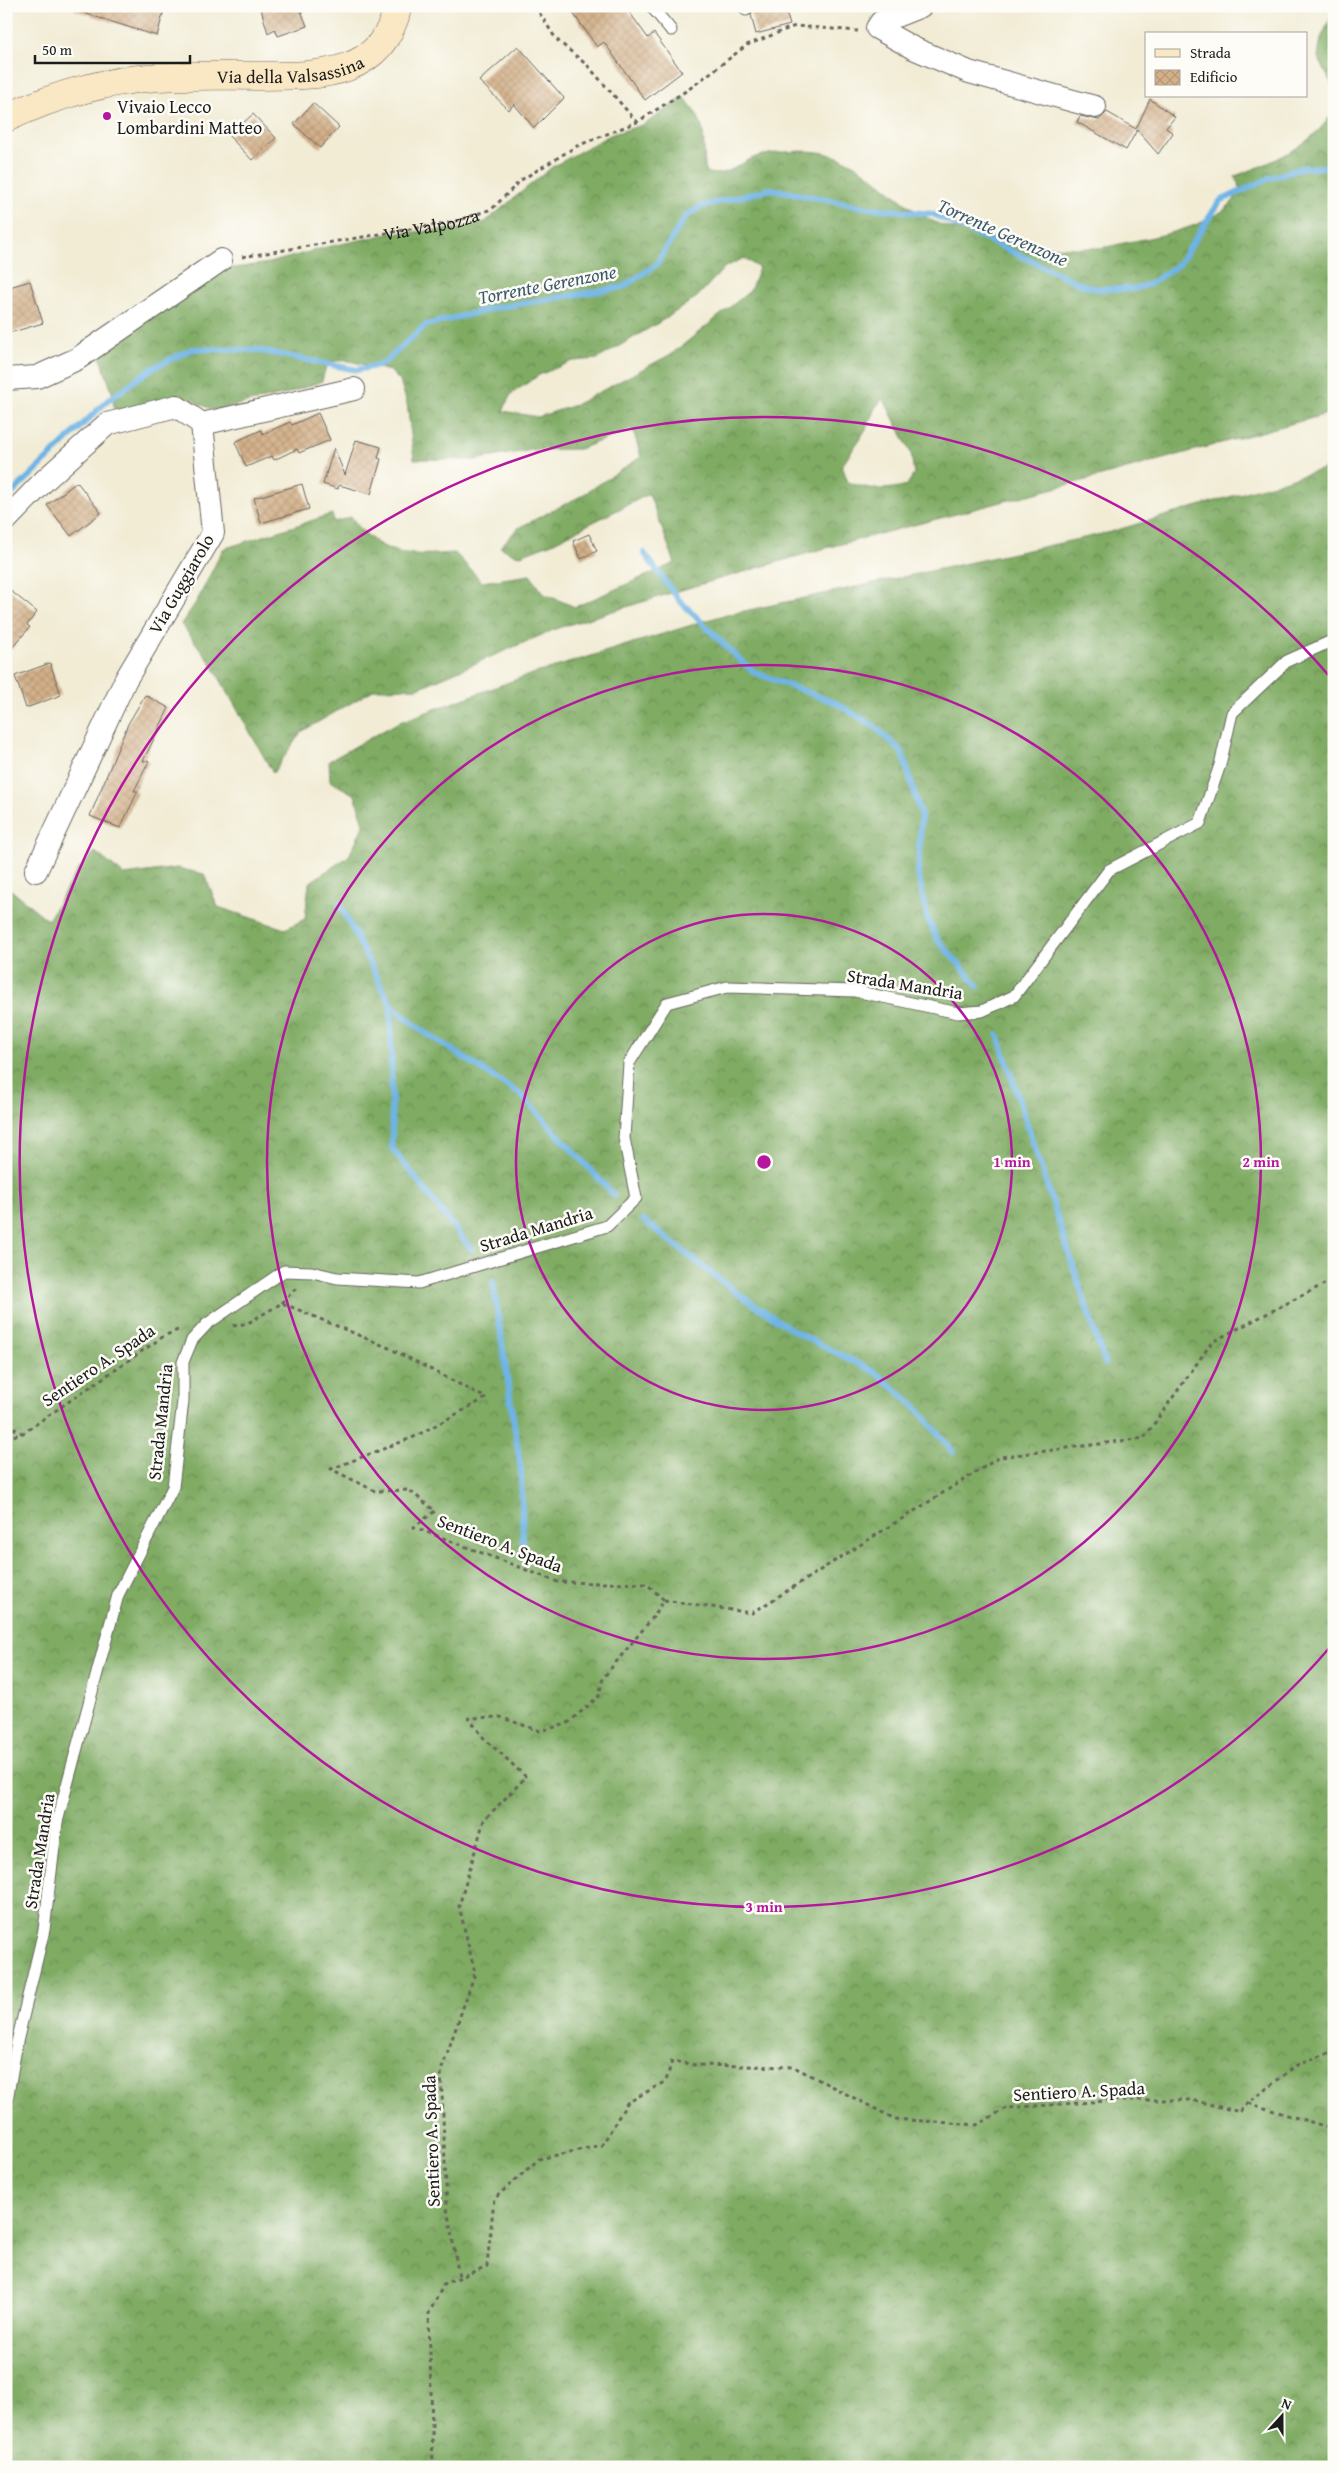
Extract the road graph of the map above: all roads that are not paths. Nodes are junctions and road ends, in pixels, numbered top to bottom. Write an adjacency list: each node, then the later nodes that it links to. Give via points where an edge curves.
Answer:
1 (398, 6): 6 (main road, Via della Valsassina, via 390,31 372,54 332,72 301,76 149,78 62,95)
2 (651, 6): 4 (lane)
3 (921, 6): 5 (street, via 881,22 877,28 913,48 969,72)
4 (671, 30)
5 (1094, 107)
6 (6, 118)
7 (222, 260): 8 (street, via 77,359 37,377)
8 (6, 379)
9 (354, 389): 10 (street)
10 (202, 424): 11 (street, via 176,406 107,424); 13 (street, Via Guggiarolo, via 214,533 126,679)
11 (6, 520)
12 (1334, 640): 14 (lane, Strada Mandria, via 1287,661 1232,714 1220,765 1200,823 1108,870 1014,996 982,1011 958,1013 856,990 727,987 667,1003 629,1063 624,1138 636,1198 607,1226 419,1283 284,1271 207,1324 192,1340 183,1362 183,1401 172,1487 118,1595 57,1822 44,1930 17,2042)
13 (36, 871)
14 (6, 2106)

